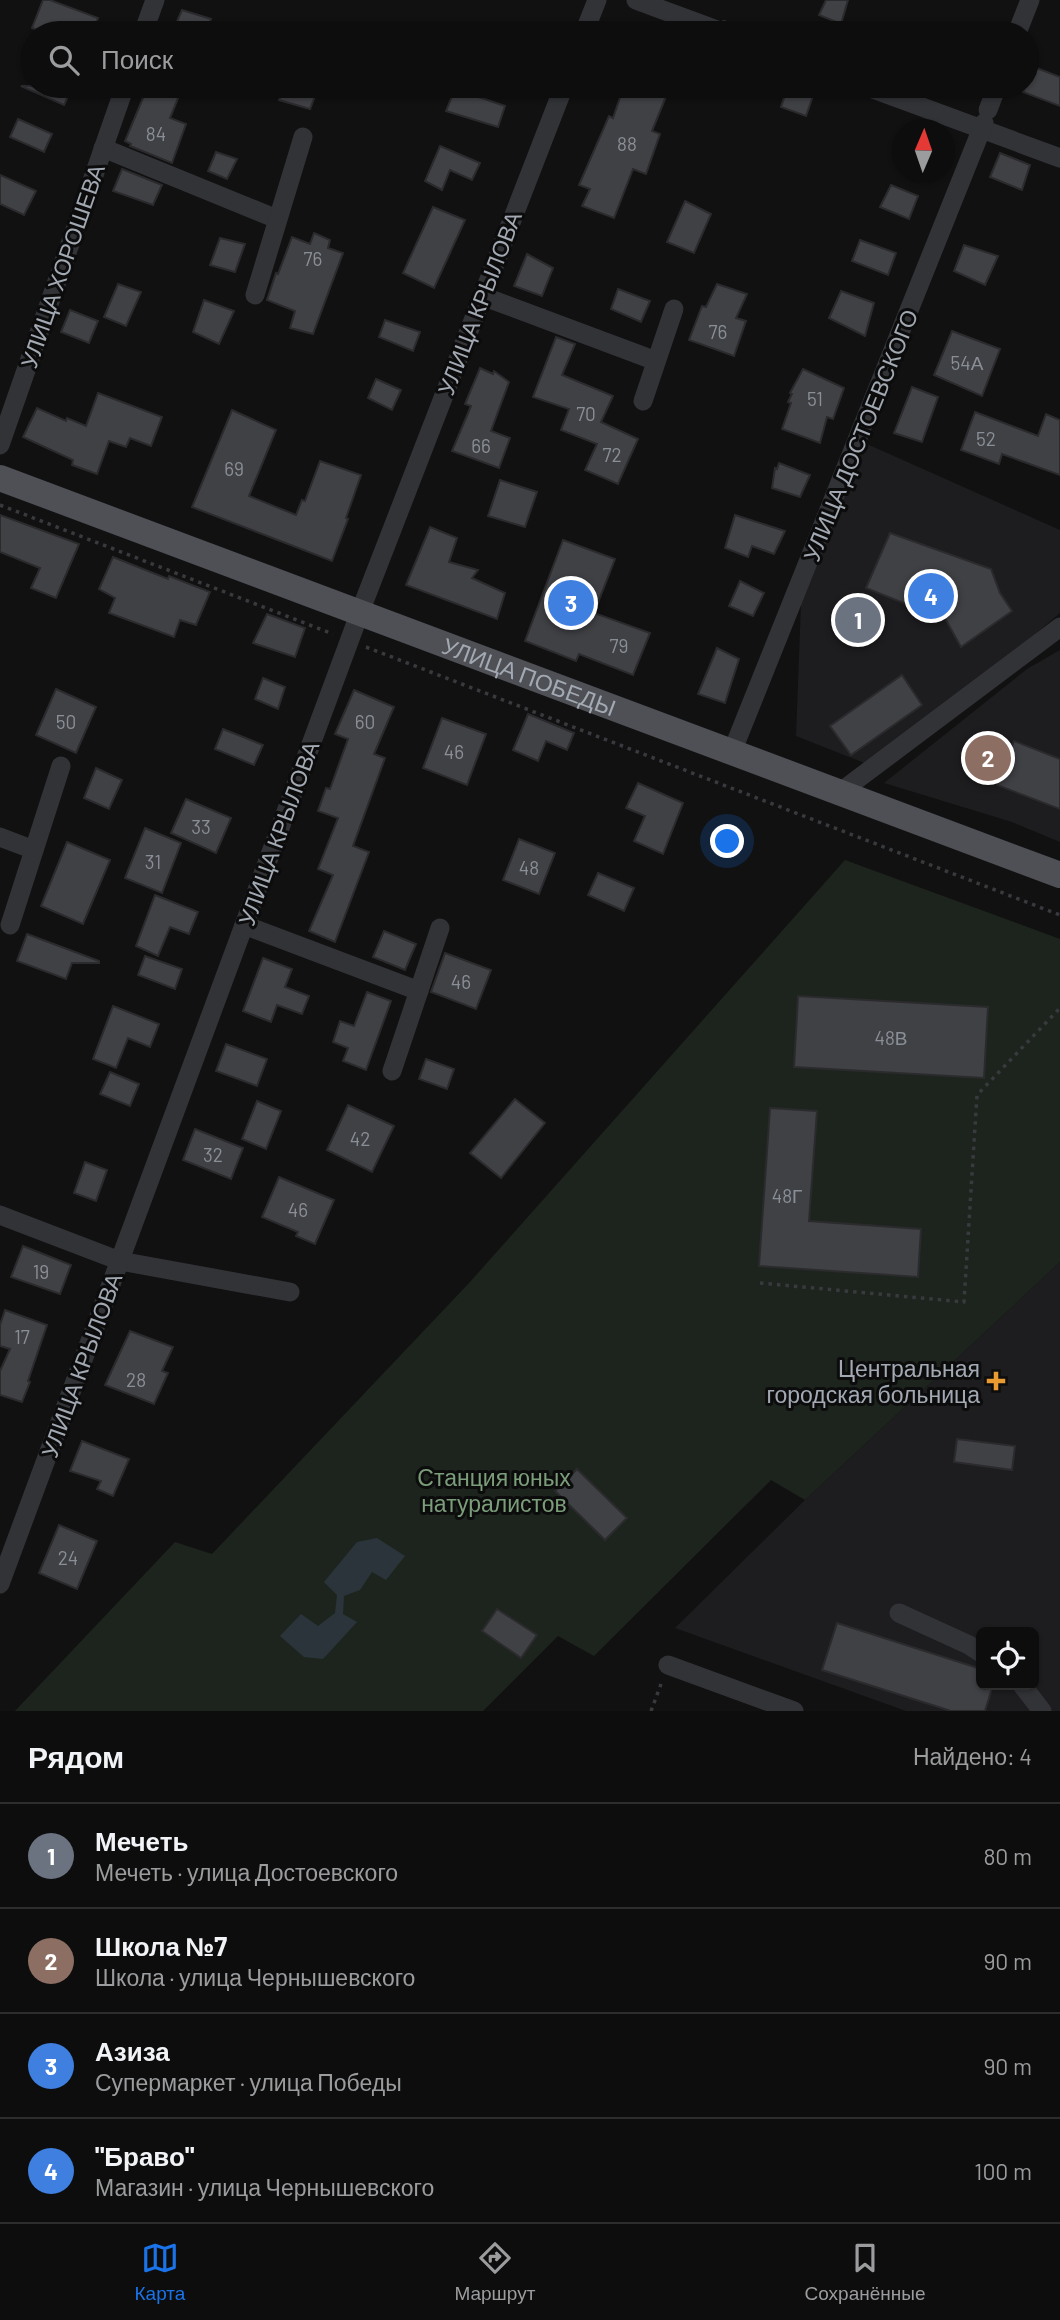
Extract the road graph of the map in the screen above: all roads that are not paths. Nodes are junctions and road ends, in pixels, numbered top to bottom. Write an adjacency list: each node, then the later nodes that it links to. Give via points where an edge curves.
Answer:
1 (155, 0): 5 (street)
2 (597, 0): 6 (street)
3 (636, 0): 7 (street)
4 (1030, 0): 8 (street)
5 (147, 21)
6 (589, 21)
7 (693, 21)
8 (1022, 21)
9 (121, 98): 15 (street, УЛИЦА ХОРОШЕВА)
10 (559, 98): 19 (street, УЛИЦА КРЫЛОВА)
11 (906, 98): 13 (street)
12 (993, 98): 13 (street, УЛИЦА ДОСТОЕВСКОГО)
13 (985, 121): 16 (street); 27 (street, УЛИЦА ДОСТОЕВСКОГО)
14 (303, 137): 17 (street)
15 (103, 148): 17 (street); 23 (street, УЛИЦА ХОРОШЕВА)
16 (1060, 158)
17 (277, 219): 18 (street)
18 (254, 295)
19 (482, 296): 21 (street); 25 (street, УЛИЦА КРЫЛОВА)
20 (674, 309): 21 (street)
21 (656, 361): 22 (street)
22 (643, 401)
23 (0, 445)
24 (0, 476): 25 (main road, УЛИЦА ПОБЕДЫ)
25 (361, 610): 27 (main road, УЛИЦА ПОБЕДЫ); 29 (main road, УЛИЦА ПОБЕДЫ); 34 (street, УЛИЦА КРЫЛОВА)
26 (1060, 626): 29 (street)
27 (734, 747): 29 (main road, УЛИЦА ПОБЕДЫ)
28 (61, 766): 31 (street)
29 (841, 792): 32 (main road, УЛИЦА ПОБЕДЫ)
30 (0, 837): 31 (street)
31 (34, 850): 33 (street)
32 (1060, 873)
33 (10, 925)
34 (244, 925): 36 (street); 39 (street, УЛИЦА КРЫЛОВА)
35 (440, 928): 36 (street)
36 (419, 991): 37 (street)
37 (392, 1071)
38 (0, 1215): 39 (street)
39 (120, 1261): 40 (street); 41 (street, УЛИЦА КРЫЛОВА)
40 (290, 1292)
41 (0, 1584)
42 (899, 1614): 43 (street)
43 (976, 1650)
44 (668, 1665): 46 (street)
45 (1026, 1690): 47 (street)
46 (794, 1711)
47 (1042, 1711)

